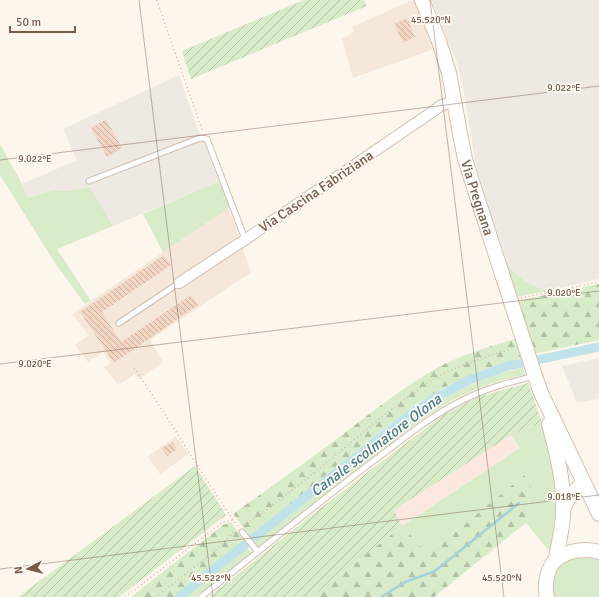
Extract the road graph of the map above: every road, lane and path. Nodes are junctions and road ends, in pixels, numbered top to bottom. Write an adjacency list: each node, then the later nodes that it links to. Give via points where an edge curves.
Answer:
1 (157, 0): 4 (path)
2 (422, 0): 3 (street, Via Pregnana, via 444,56)
3 (454, 101): 6 (street, Via Cascina Fabriziana, via 435,110); 9 (street, Via Pregnana, via 465,159)
4 (207, 139): 5 (lane, via 200,138); 6 (lane)
5 (89, 181)
6 (246, 239): 8 (street, Via Cascina Fabriziana)
7 (599, 282): 9 (path)
8 (179, 283): 10 (lane)
9 (511, 300): 11 (street, Via Pregnana)
10 (119, 323)
11 (526, 347): 13 (street, Via Pregnana); 19 (path, via 474,361 427,383)
12 (134, 368): 18 (path)
13 (534, 374): 14 (street, Via Pregnana); 20 (lane, via 476,393 445,409)
14 (541, 393): 15 (street, Via Pregnana); 16 (street, Via Pregnana, via 559,466)
15 (584, 483): 16 (street, via 577,488); 17 (street, Via Pregnana)
16 (563, 509): 22 (street, Via Pregnana)
17 (599, 514)
18 (233, 520): 19 (path); 23 (path, via 223,522)
19 (240, 530): 20 (lane); 24 (path)
20 (257, 552): 25 (lane)
21 (599, 552): 22 (street, via 577,551)
22 (556, 559): 26 (street, Via Pregnana, via 547,577)
23 (125, 597)
24 (156, 597)
25 (201, 597)
26 (547, 597)

